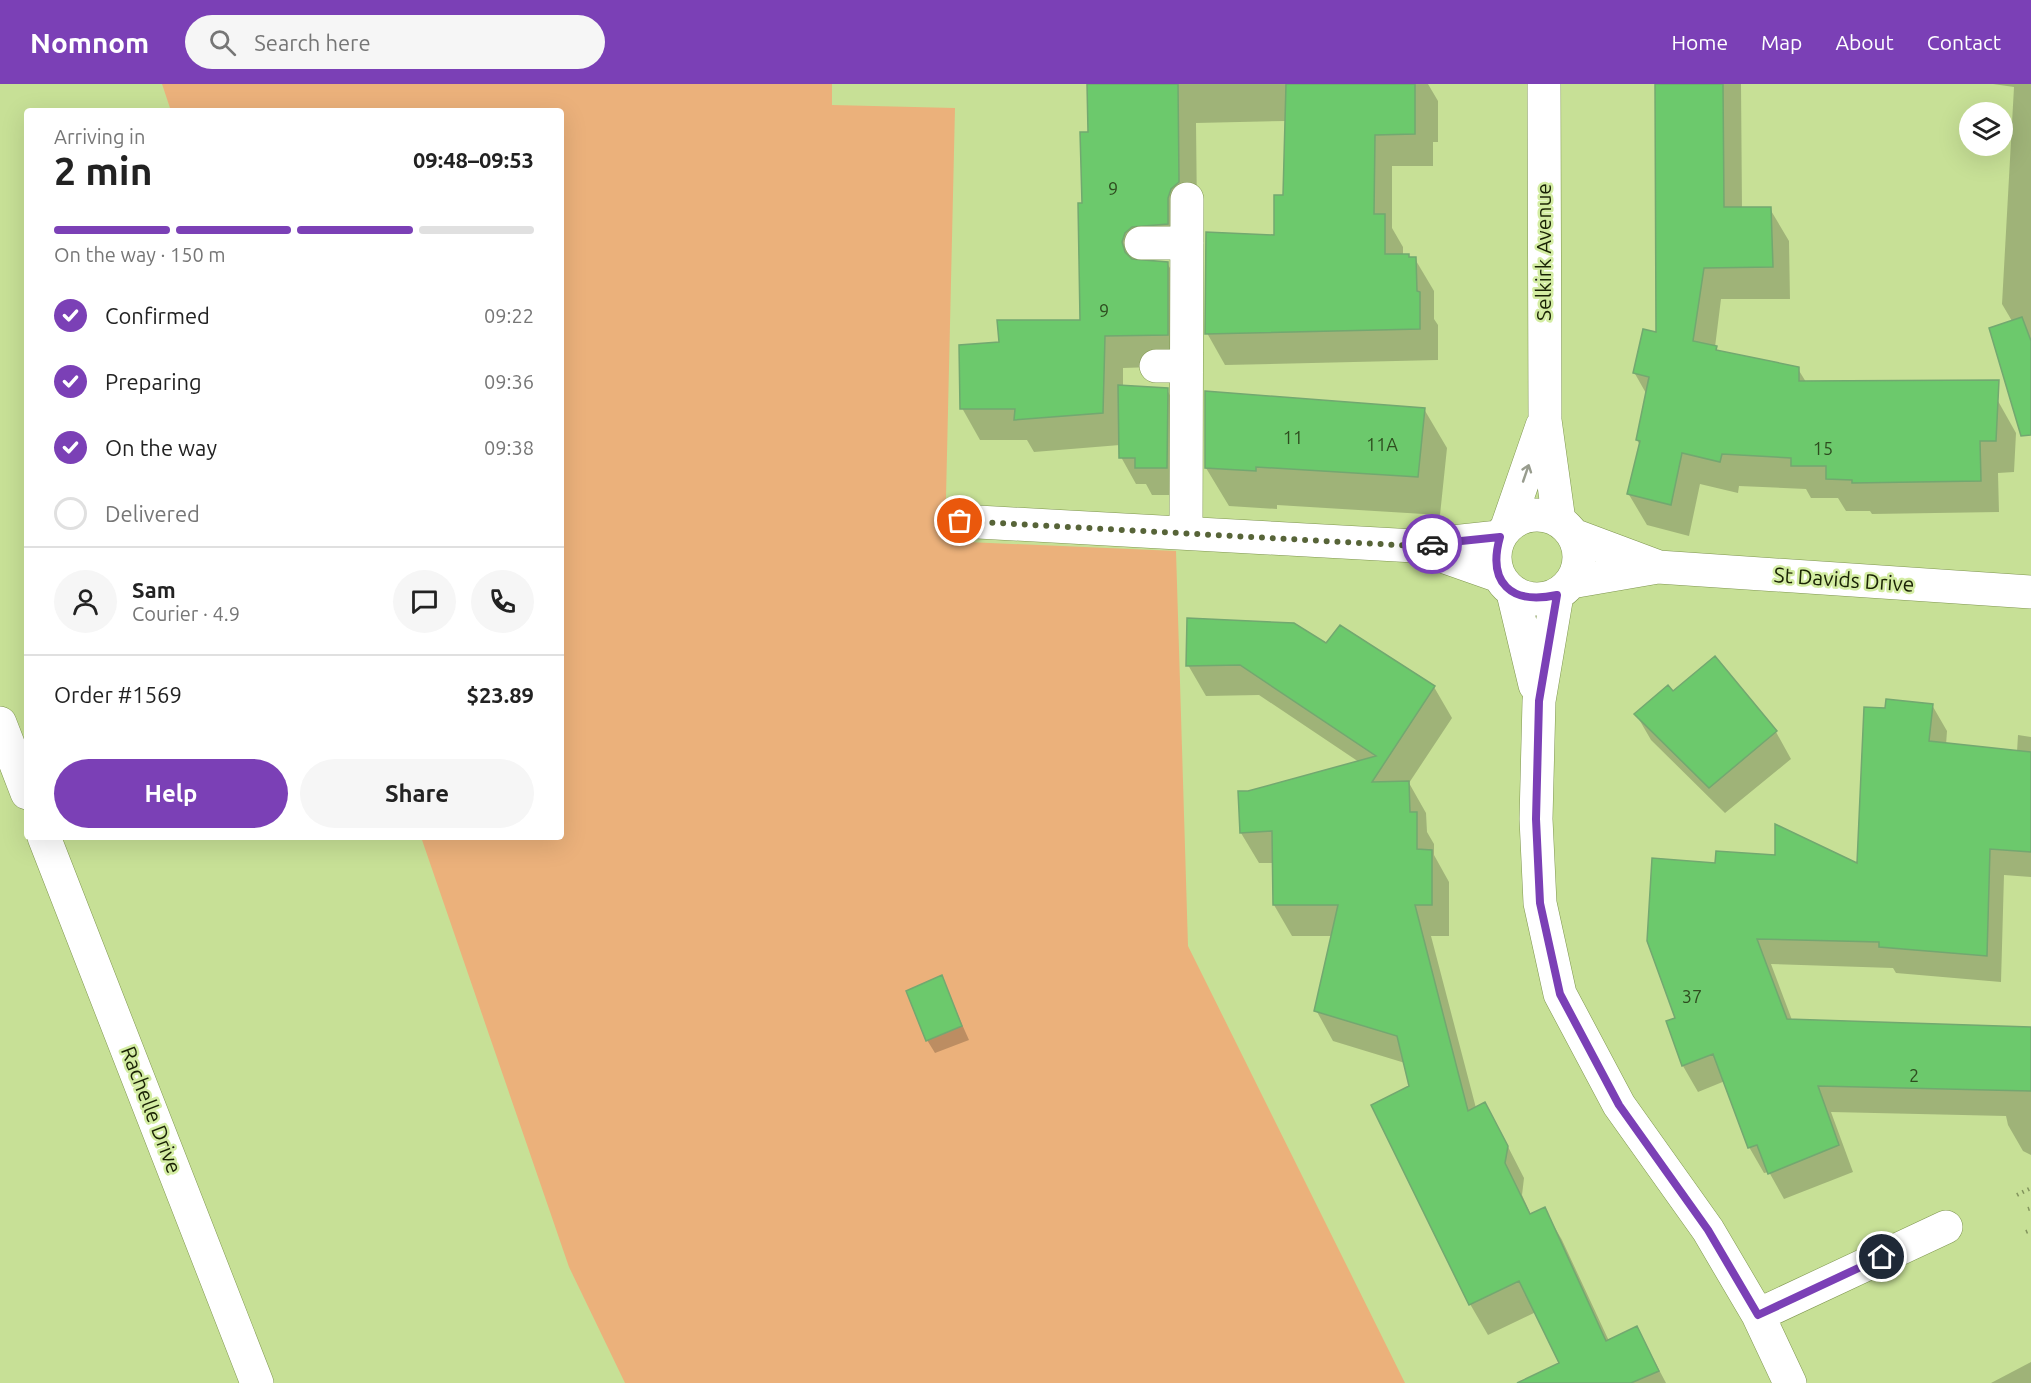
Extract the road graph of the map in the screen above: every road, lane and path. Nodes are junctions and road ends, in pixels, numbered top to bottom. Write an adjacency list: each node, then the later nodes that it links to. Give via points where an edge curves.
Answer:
1 (1544, 84): 5 (street, Selkirk Avenue)
2 (1187, 199): 4 (street)
3 (1141, 243): 4 (street)
4 (1187, 243): 8 (street, via 1171,366)
5 (1545, 420): 7 (street, Selkirk Avenue); 9 (street, Selkirk Avenue, one-way to 5)
6 (960, 521): 8 (street)
7 (1566, 528): 9 (street, via 1542,515 1523,517); 11 (street, St Davids Drive); 13 (street, via 1579,559)
8 (1186, 532): 10 (street)
9 (1503, 532): 10 (street); 12 (street, via 1494,556)
10 (1415, 546): 12 (street)
11 (1658, 567): 13 (street, St Davids Drive); 14 (street, St Davids Drive)
12 (1506, 585): 13 (street, via 1534,600); 15 (street)
13 (1564, 589): 15 (street)
14 (2031, 592)
15 (1539, 701): 22 (street, via 1536,819 1540,903 1560,994 1619,1105 1708,1230)
16 (0, 723): 17 (street)
17 (24, 785)
18 (45, 840): 23 (street, Rachelle Drive)
19 (2031, 1188): 20 (path)
20 (2017, 1195)
21 (1946, 1227): 22 (street)
22 (1758, 1315): 24 (street)
23 (246, 1380)
24 (1790, 1383)

